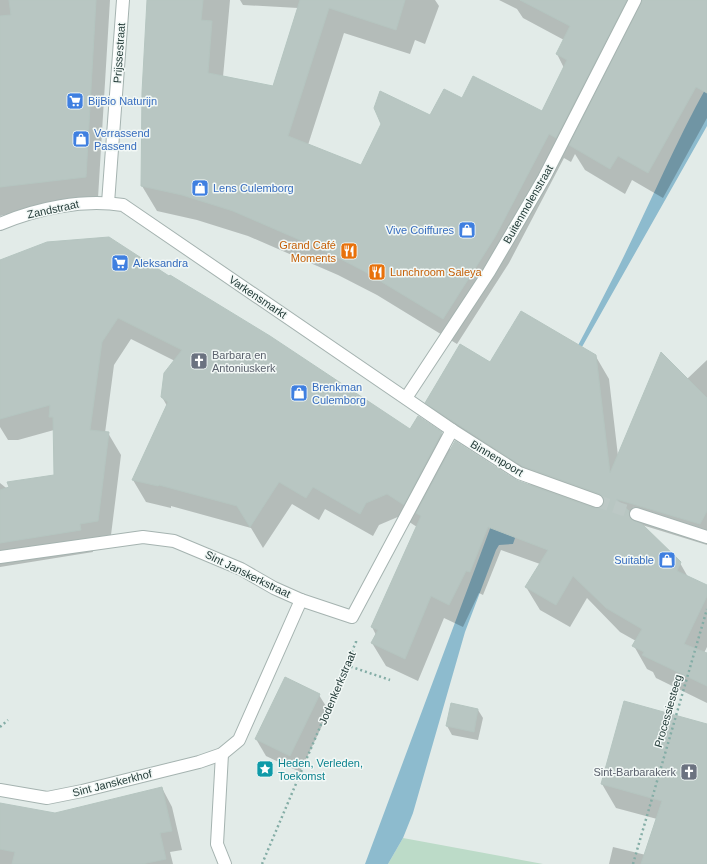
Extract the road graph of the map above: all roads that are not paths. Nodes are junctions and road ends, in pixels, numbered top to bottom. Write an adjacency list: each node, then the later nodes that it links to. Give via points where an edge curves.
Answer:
1 (123, 0): 3 (street, Prijssestraat)
2 (635, 0): 5 (street, Buitenmolenstraat, via 544,178 488,272)
3 (108, 203): 4 (street, Zandstraat, via 86,202 20,216); 5 (street, Varkensmarkt, via 123,205)
4 (0, 224)
5 (406, 398): 6 (street, Binnenpoort)
6 (452, 430): 7 (street, Binnenpoort, via 519,473); 11 (street, Sint Janskerkstraat, via 352,617)
7 (597, 501)
8 (636, 514): 9 (street)
9 (707, 537)
10 (0, 557): 11 (street, Sint Janskerkstraat, via 144,537 174,542 241,569)
11 (301, 600): 12 (street, Sint Janskerkhof, via 238,740)
12 (222, 754): 13 (street, Sint Janskerkhof, via 199,762 47,798); 14 (street, via 217,844)
13 (0, 790)
14 (225, 864)

